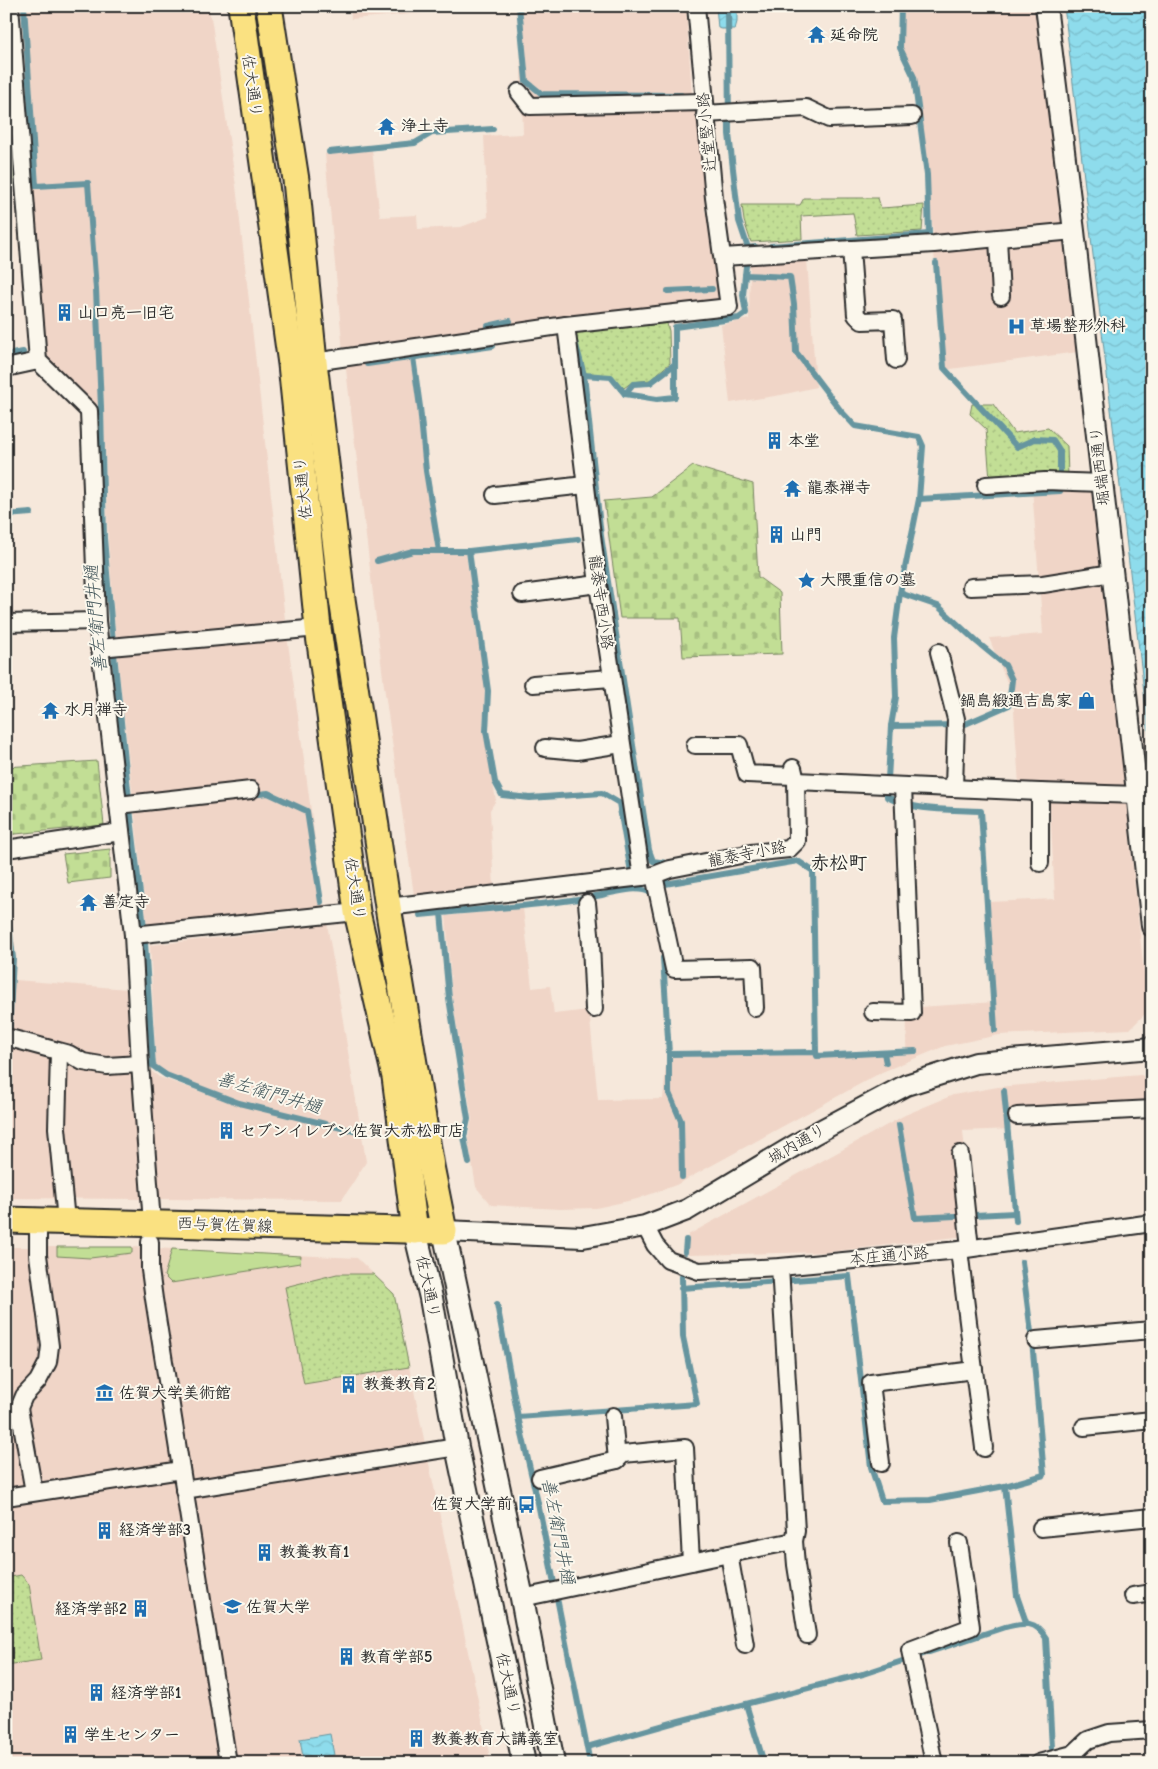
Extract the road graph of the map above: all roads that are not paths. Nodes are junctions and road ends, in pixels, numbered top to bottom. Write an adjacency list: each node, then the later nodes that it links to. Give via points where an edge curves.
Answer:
1 (10, 6): 16 (street)
2 (241, 6): 29 (main road, 佐大通り, via 290,364)
3 (269, 6): 17 (main road, 佐大通り, via 296,180)
4 (696, 6): 7 (street, 辻堂竪小路)
5 (1046, 6): 9 (street, 堀端西通り)
6 (518, 92): 7 (street, via 530,106)
7 (716, 110): 8 (street, via 806,108 829,119); 12 (street, 辻堂竪小路, via 714,198)
8 (912, 116)
9 (1074, 231): 10 (street); 19 (street, 堀端西通り)
10 (998, 238): 11 (street); 13 (street)
11 (851, 249): 12 (street); 15 (street, via 856,315 862,321 893,320)
12 (723, 257): 14 (street, 辻堂竪小路, via 729,307)
13 (1001, 296)
14 (566, 326): 17 (street); 20 (street, 龍泰寺西小路)
15 (896, 360)
16 (38, 361): 18 (street); 27 (street, via 89,411)
17 (314, 362): 49 (main road, 佐大通り, via 342,599)
18 (6, 368)
19 (1102, 483): 21 (street); 23 (street, 堀端西通り)
20 (585, 485): 22 (street); 24 (street, 龍泰寺西小路)
21 (986, 485)
22 (495, 495)
23 (1112, 573): 25 (street, via 1043,584); 42 (street, 堀端西通り)
24 (598, 584): 26 (street); 32 (street, 龍泰寺西小路)
25 (971, 587)
26 (522, 594)
27 (97, 621): 28 (street); 30 (street)
28 (6, 623)
29 (318, 628): 30 (street); 50 (main road, 佐大通り)
30 (109, 647): 43 (street)
31 (939, 652): 38 (street, via 956,726)
32 (611, 678): 33 (street); 34 (street, 龍泰寺西小路)
33 (533, 684)
34 (621, 744): 36 (street, via 578,751); 47 (street, 龍泰寺西小路)
35 (695, 746): 37 (street, via 739,745 747,774)
36 (545, 748)
37 (794, 775): 41 (street); 47 (street, 龍泰寺小路, via 797,841 789,849 751,853)
38 (954, 788): 40 (street); 41 (street)
39 (251, 790): 43 (street)
40 (1040, 792): 42 (street); 46 (street)
41 (897, 793): 55 (street, via 912,1013)
42 (1138, 795): 51 (street, 堀端西通り)
43 (125, 804): 44 (street)
44 (121, 832): 45 (street); 52 (street)
45 (6, 849)
46 (1040, 863)
47 (650, 878): 49 (street, 龍泰寺小路); 53 (street, 龍泰寺西小路, via 674,969 753,967)
48 (587, 903): 54 (street)
49 (388, 907): 69 (main road, 佐大通り)
50 (357, 912): 52 (street); 68 (main road, 佐大通り, via 395,1076)
51 (1152, 926)
52 (141, 935): 59 (street)
53 (755, 1008)
54 (594, 1009)
55 (873, 1012)
56 (6, 1037): 58 (street)
57 (1152, 1048): 67 (street, 城内通り, via 976,1063 906,1085 814,1134 687,1210)
58 (59, 1053): 59 (street, via 107,1066); 65 (street, via 57,1128)
59 (140, 1057): 70 (street)
60 (1152, 1109): 61 (street)
61 (1017, 1116)
62 (960, 1154): 71 (street, via 967,1215)
63 (6, 1220): 64 (main road, 西与賀佐賀線)
64 (38, 1221): 65 (main road, 西与賀佐賀線); 86 (street, via 38,1255 50,1346 48,1362 19,1408)
65 (66, 1221): 70 (main road, 西与賀佐賀線)
66 (1152, 1223): 71 (street, 本庄通小路)
67 (645, 1226): 69 (street, 城内通り, via 582,1237); 72 (street, 本庄通小路, via 668,1260 699,1271)
68 (415, 1231): 69 (main road, 西与賀佐賀線); 70 (main road, 西与賀佐賀線); 79 (main road, 佐大通り, via 431,1298)
69 (444, 1231): 96 (main road, 佐大通り)
70 (151, 1233): 83 (street, via 150,1270)
71 (965, 1249): 72 (street, 本庄通小路); 75 (street)
72 (780, 1276): 90 (street, via 796,1531)
73 (1152, 1330): 74 (street)
74 (1036, 1340)
75 (974, 1370): 80 (street); 82 (street, via 871,1384)
76 (613, 1416): 81 (street)
77 (1152, 1420): 78 (street)
78 (1084, 1427)
79 (457, 1447): 85 (street); 102 (main road, 佐大通り)
80 (984, 1448)
81 (617, 1460): 84 (street); 93 (street, via 623,1454 685,1448)
82 (881, 1463)
83 (181, 1470): 85 (street); 86 (street)
84 (540, 1478)
85 (184, 1490): 101 (street)
86 (34, 1492): 87 (street)
87 (6, 1497)
88 (1152, 1517): 89 (street)
89 (1040, 1528)
90 (794, 1542): 92 (street); 97 (street)
91 (959, 1543): 104 (street, via 971,1627 910,1650)
92 (729, 1554): 93 (street); 98 (street)
93 (691, 1562): 96 (street)
94 (1152, 1593): 95 (street)
95 (1133, 1596)
96 (522, 1598): 103 (main road, 佐大通り)
97 (807, 1635)
98 (745, 1646)
99 (1152, 1730): 100 (street, via 1109,1733 1088,1740)
100 (1075, 1758): 105 (street)
101 (228, 1763)
102 (524, 1763)
103 (552, 1763)
104 (934, 1763)
105 (1039, 1763)

